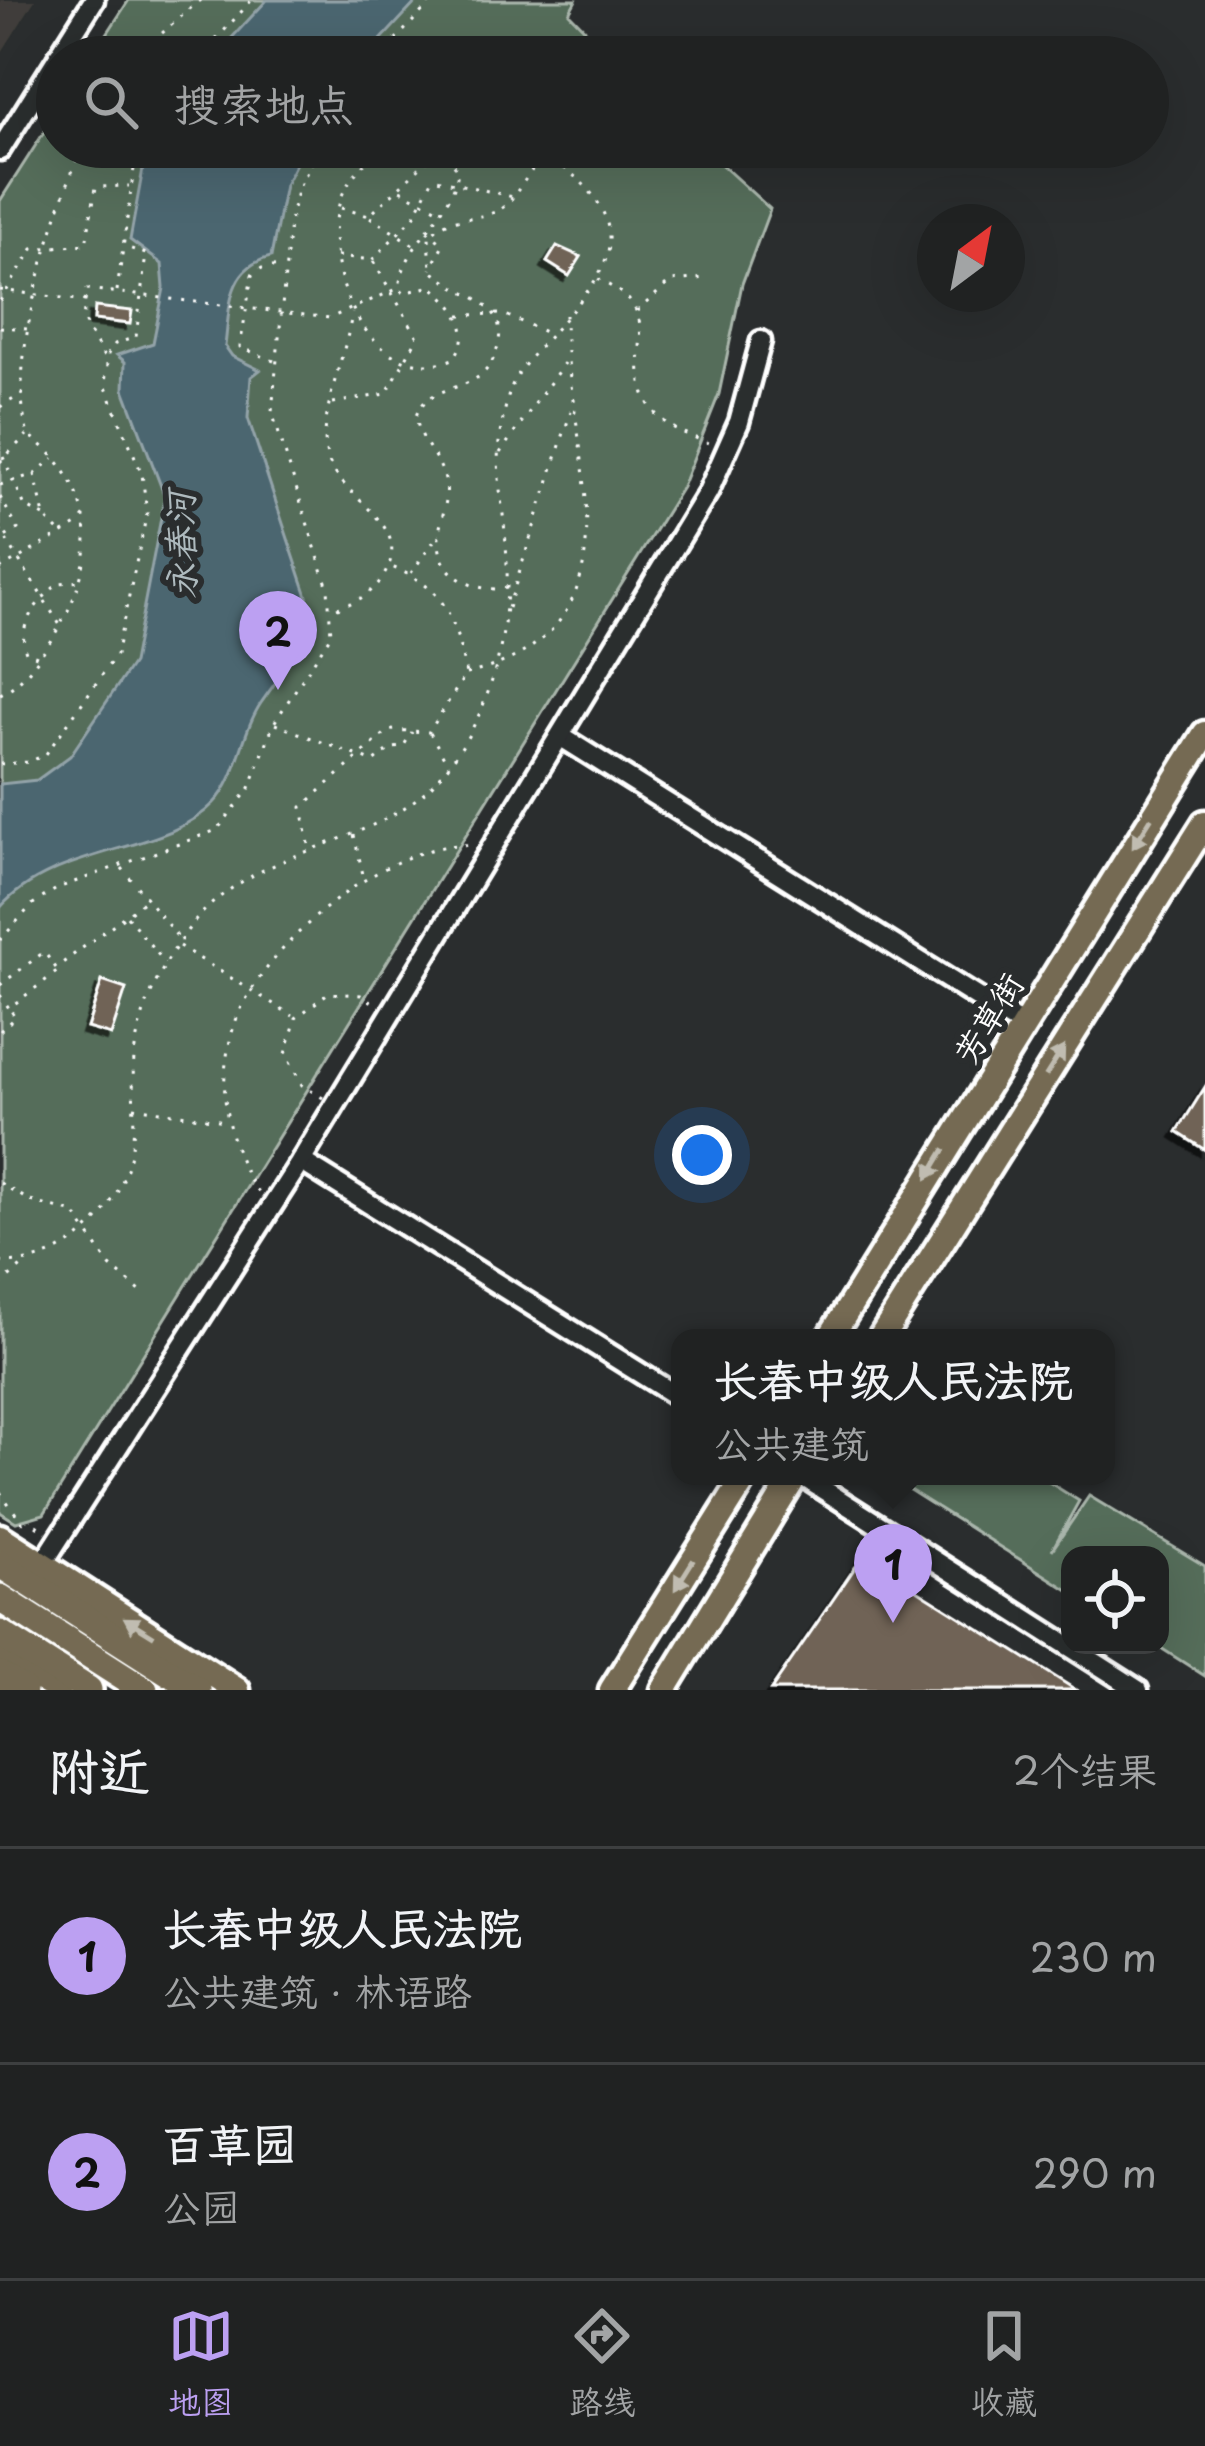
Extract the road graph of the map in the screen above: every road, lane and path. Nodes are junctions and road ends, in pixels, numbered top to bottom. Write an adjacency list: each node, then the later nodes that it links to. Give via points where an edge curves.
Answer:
1 (94, 0): 5 (street)
2 (200, 0): 6 (path)
3 (252, 0): 7 (path)
4 (433, 0): 8 (path)
5 (72, 36)
6 (160, 36)
7 (219, 36)
8 (399, 36)
9 (36, 93): 10 (street)
10 (0, 150)
11 (75, 168): 30 (path)
12 (133, 168): 20 (path)
13 (310, 168): 34 (path)
14 (359, 168): 24 (path)
15 (420, 168): 21 (path)
16 (457, 168): 19 (path)
17 (534, 168): 22 (path)
18 (563, 168): 36 (path, via 608,222 610,248)
19 (457, 184): 22 (path); 23 (path, via 433,178); 25 (path)
20 (130, 186): 29 (path); 30 (path, via 96,187 86,244)
21 (399, 189): 23 (path); 26 (path)
22 (514, 197): 35 (path, bridge, via 489,218 436,227 426,248)
23 (423, 200): 25 (path); 28 (path)
24 (339, 207): 26 (path); 32 (path)
25 (441, 210): 27 (path)
26 (369, 216): 28 (path)
27 (426, 231): 31 (path); 35 (path, bridge, via 443,244)
28 (396, 238): 31 (path); 33 (path)
29 (122, 246): 40 (path); 43 (path, via 146,254)
30 (50, 247): 39 (path, via 33,249); 42 (path)
31 (417, 248): 38 (path)
32 (334, 256): 33 (path); 47 (path)
33 (372, 260): 41 (path)
34 (285, 266): 46 (path, via 251,275); 49 (path)
35 (430, 269): 77 (path, bridge, via 485,302 499,340 477,381 428,398 416,416 446,484)
36 (596, 278): 48 (path); 51 (path)
37 (706, 278): 48 (path, via 671,281)
38 (399, 289): 41 (path); 50 (path, via 431,286)
39 (3, 290): 42 (path); 44 (path)
40 (117, 292): 43 (path); 45 (path, via 87,289)
41 (391, 292): 47 (path); 56 (path, via 418,337)
42 (38, 295): 45 (path); 53 (path)
43 (141, 296): 46 (path); 57 (path, via 136,338 115,344)
44 (0, 301)
45 (85, 301): 57 (path, via 82,320)
46 (243, 308): 49 (path); 58 (path, via 240,347)
47 (352, 311): 49 (path, via 331,318); 56 (path, via 370,335); 61 (path)
48 (638, 311): 65 (path, via 643,397 673,429)
49 (279, 312): 58 (path)
50 (460, 315): 54 (path, via 503,314); 56 (path, via 464,338 453,359 423,364)
51 (565, 315): 54 (path); 59 (path)
52 (0, 327): 53 (path)
53 (29, 329): 60 (path)
54 (549, 334): 67 (path, via 513,380)
55 (761, 341): 65 (street)
56 (406, 357): 61 (path, via 386,394)
57 (106, 359): 99 (path, via 105,385 148,492 116,655 61,740 29,763)
58 (274, 361): 86 (path, via 272,412)
59 (565, 362): 63 (path); 67 (path)
60 (24, 393): 62 (path); 64 (path)
61 (330, 404): 80 (path, via 327,457 387,529)
62 (0, 407)
63 (571, 410): 87 (path); 90 (path, via 590,493 583,572 548,631)
64 (28, 434): 66 (path); 68 (path)
65 (727, 448): 97 (street)
66 (55, 457): 69 (path); 74 (path, via 79,496)
67 (496, 458): 84 (path)
68 (1, 460): 70 (path)
69 (35, 474): 70 (path); 73 (path)
70 (16, 480): 71 (path); 73 (path, via 25,506)
71 (0, 485)
72 (0, 497): 78 (path, via 18,529)
73 (44, 516): 76 (path)
74 (84, 522): 76 (path); 83 (path)
75 (0, 530): 78 (path)
76 (60, 531): 79 (path)
77 (439, 534): 82 (path); 84 (path, bridge, via 456,577 481,590)
78 (4, 538): 79 (path)
79 (18, 560): 81 (path); 85 (path)
80 (389, 566): 82 (path); 86 (path, via 364,597)
81 (0, 569)
82 (410, 574): 91 (path, via 451,607)
83 (82, 581): 85 (path, via 68,579); 88 (path)
84 (507, 588): 87 (path)
85 (42, 597): 88 (path); 89 (path, via 22,643)
86 (334, 609): 93 (path, via 321,656)
87 (506, 615): 90 (path)
88 (61, 625): 89 (path)
89 (40, 657): 92 (path)
90 (496, 667): 91 (path); 100 (path)
91 (466, 674): 95 (path)
92 (0, 694)
93 (274, 723): 98 (path); 105 (path, via 250,788 217,830)
94 (412, 732): 95 (path); 98 (path, via 389,730); 98 (path, via 403,747 374,762)
95 (429, 732): 100 (path)
96 (1205, 734): 119 (main road, 芳草街, one-way to 119)
97 (560, 736): 104 (street); 119 (street)
98 (361, 755): 103 (path, via 302,808)
99 (0, 764)
100 (448, 766): 102 (path, via 403,811)
101 (1205, 823): 133 (main road, one-way to 101)
102 (353, 834): 103 (path); 106 (path)
103 (309, 847): 110 (path, via 220,897)
104 (492, 847): 106 (path, via 458,844); 117 (street)
105 (121, 866): 107 (path); 109 (path, via 58,888)
106 (364, 881): 114 (path, via 290,941)
107 (147, 898): 108 (path); 110 (path)
108 (126, 915): 111 (path); 112 (path)
109 (0, 940)
110 (179, 942): 111 (path); 114 (path)
111 (165, 963): 122 (path, via 135,1048)
112 (56, 968): 113 (path, via 44,952); 116 (path)
113 (0, 985)
114 (252, 992): 118 (path); 123 (path, via 227,1054)
115 (0, 995): 116 (path)
116 (9, 1007): 120 (path, via 15,1017)
117 (391, 1012): 118 (path, via 345,991 314,999); 121 (street)
118 (296, 1018): 121 (path, via 286,1054 292,1071)
119 (1021, 1025): 132 (main road, 芳草街, one-way to 132)
120 (0, 1031)
121 (335, 1105): 124 (street)
122 (133, 1106): 123 (path); 127 (path, via 130,1159)
123 (226, 1121): 126 (path, via 254,1189)
124 (301, 1161): 126 (street); 134 (street)
125 (0, 1183): 127 (path, via 30,1201 63,1207)
126 (274, 1202): 142 (street)
127 (89, 1228): 128 (path); 131 (path, via 110,1267)
128 (28, 1261): 129 (path); 130 (path)
129 (0, 1262)
130 (0, 1285)
131 (140, 1291)
132 (835, 1329)
133 (887, 1329)
134 (671, 1392)
135 (740, 1485): 155 (main road, one-way to 155)
136 (792, 1485): 156 (main road)
137 (812, 1485): 157 (street)
138 (0, 1492): 139 (path)
139 (24, 1525)
140 (0, 1538): 142 (main road)
141 (0, 1564): 153 (highway)
142 (43, 1565): 154 (main road, one-way to 142)
143 (0, 1586): 152 (main road)
144 (0, 1598): 151 (highway)
145 (0, 1634): 150 (highway)
146 (0, 1653): 149 (main road)
147 (0, 1675): 148 (highway)
148 (22, 1690)
149 (58, 1690)
150 (88, 1690)
151 (144, 1690)
152 (162, 1690)
153 (197, 1690)
154 (237, 1690)
155 (612, 1690)
156 (664, 1690)
157 (1138, 1690)

